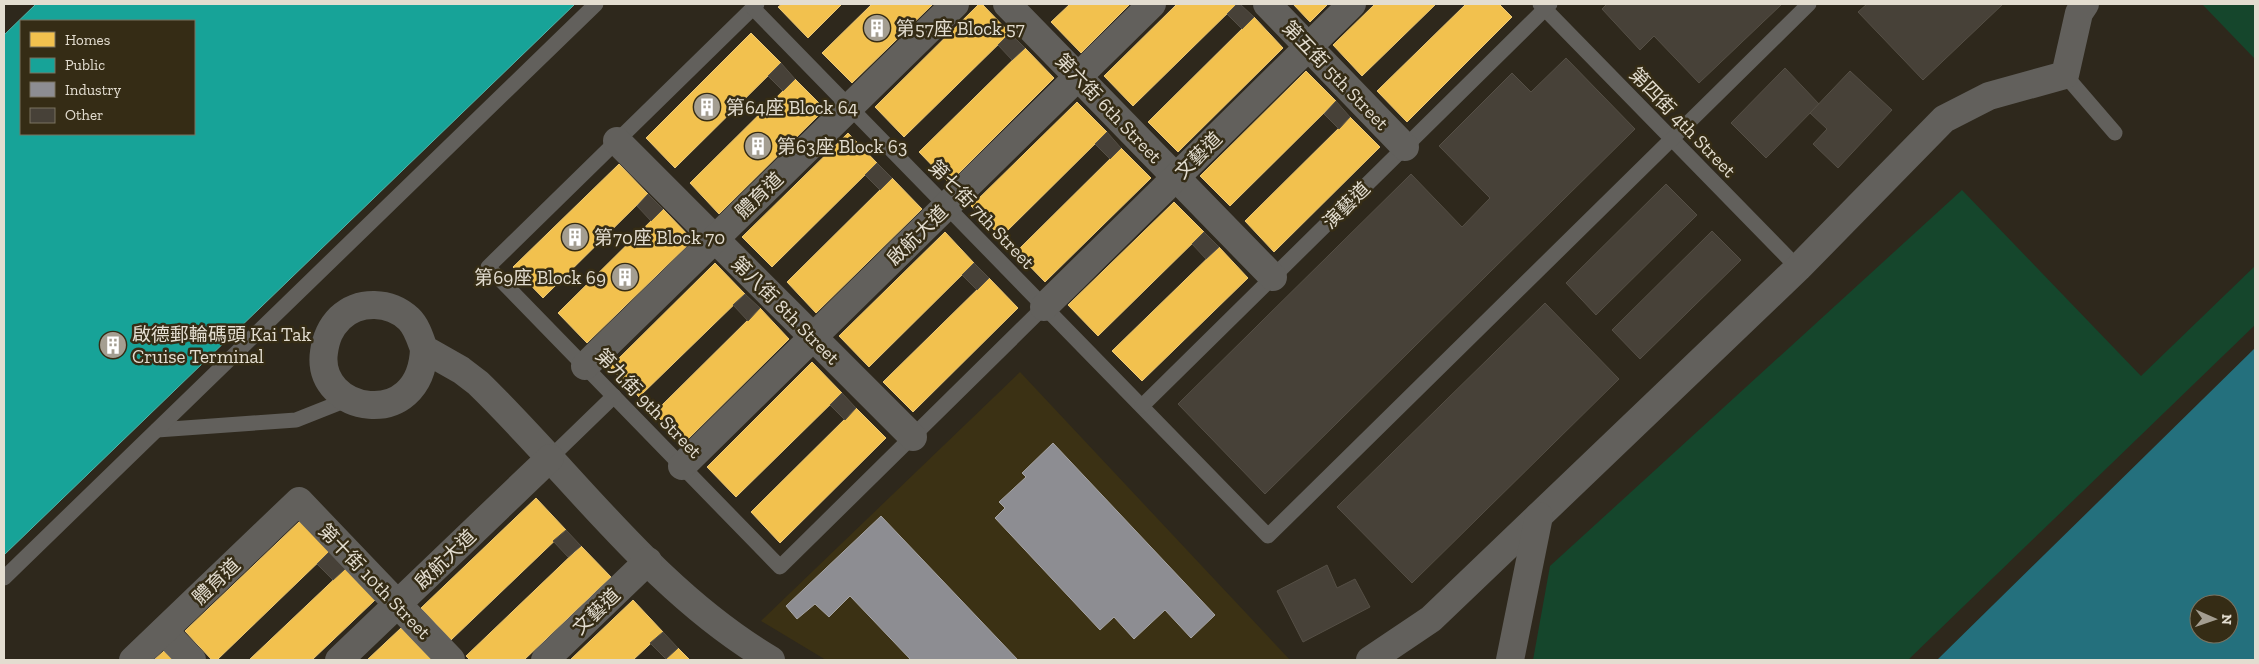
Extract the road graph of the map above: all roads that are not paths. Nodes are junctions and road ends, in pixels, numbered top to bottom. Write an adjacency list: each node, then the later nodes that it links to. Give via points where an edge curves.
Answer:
1 (596, 4): 31 (lane)
2 (955, 4): 14 (street, 體育道)
3 (1008, 4): 13 (street, 第六街 6th Street)
4 (1152, 4): 13 (street, 啟航大道)
5 (1267, 4): 11 (street, 第五街 5th Street)
6 (1352, 4): 11 (street, 文藝道)
7 (1809, 4): 16 (lane)
8 (2085, 4): 12 (street, via 2079,13)
9 (1545, 5): 16 (lane, 第四街 4th Street); 18 (lane, 演藝道)
10 (755, 6): 14 (lane, 第七街 7th Street); 17 (lane)
11 (1309, 47): 18 (street, 第五街 5th Street); 19 (street, 文藝道)
12 (2065, 75): 15 (lane); 22 (street, via 1989,96 1944,119)
13 (1078, 77): 19 (street, 第六街 6th Street); 20 (street, 啟航大道)
14 (849, 107): 20 (lane, 第七街 7th Street); 21 (street, 體育道)
15 (2115, 132)
16 (1671, 139): 22 (lane, 第四街 4th Street); 30 (lane, 第七街 7th Street, via 1268,536)
17 (617, 141): 21 (street, 第八街 8th Street); 27 (lane, 第九街 9th Street, via 488,267)
18 (1405, 147): 23 (lane, 演藝道)
19 (1176, 177): 23 (street, 第六街 6th Street); 24 (street, 文藝道)
20 (947, 206): 24 (lane, 第七街 7th Street); 25 (street, 啟航大道)
21 (714, 238): 25 (street, 第八街 8th Street); 27 (street, 體育道)
22 (1798, 268): 36 (street)
23 (1273, 277): 30 (lane, 演藝道)
24 (1044, 307): 30 (lane, 第七街 7th Street); 32 (lane)
25 (814, 337): 32 (street, 第八街 8th Street); 34 (street, 啟航大道)
26 (424, 349): 29 (street, via 419,376 401,397 375,406); 29 (street, via 419,333 409,319 394,309 378,305 361,306 345,313 333,325 323,357 327,374); 33 (street, via 478,383)
27 (584, 366): 28 (lane, 第九街 9th Street)
28 (614, 396): 33 (lane); 34 (lane, 第九街 9th Street)
29 (349, 399): 31 (lane, via 296,420)
30 (1142, 406)
31 (157, 430): 38 (lane)
32 (913, 436): 34 (lane, 第九街 9th Street, via 780,567)
33 (550, 458): 37 (street); 39 (street, 啟航大道)
34 (682, 466)
35 (299, 501): 39 (street, 第十街 10th Street); 40 (street, 體育道)
36 (1539, 516): 47 (street, via 1431,619); 48 (street)
37 (648, 561): 41 (street, via 705,615); 46 (street, 文藝道)
38 (4, 578)
39 (398, 604): 44 (street, 啟航大道); 45 (street, 第十街 10th Street)
40 (164, 631): 42 (street, 體育道); 43 (street)
41 (759, 658)
42 (133, 660)
43 (192, 660)
44 (339, 660)
45 (451, 660)
46 (545, 660)
47 (1370, 660)
48 (1510, 660)

